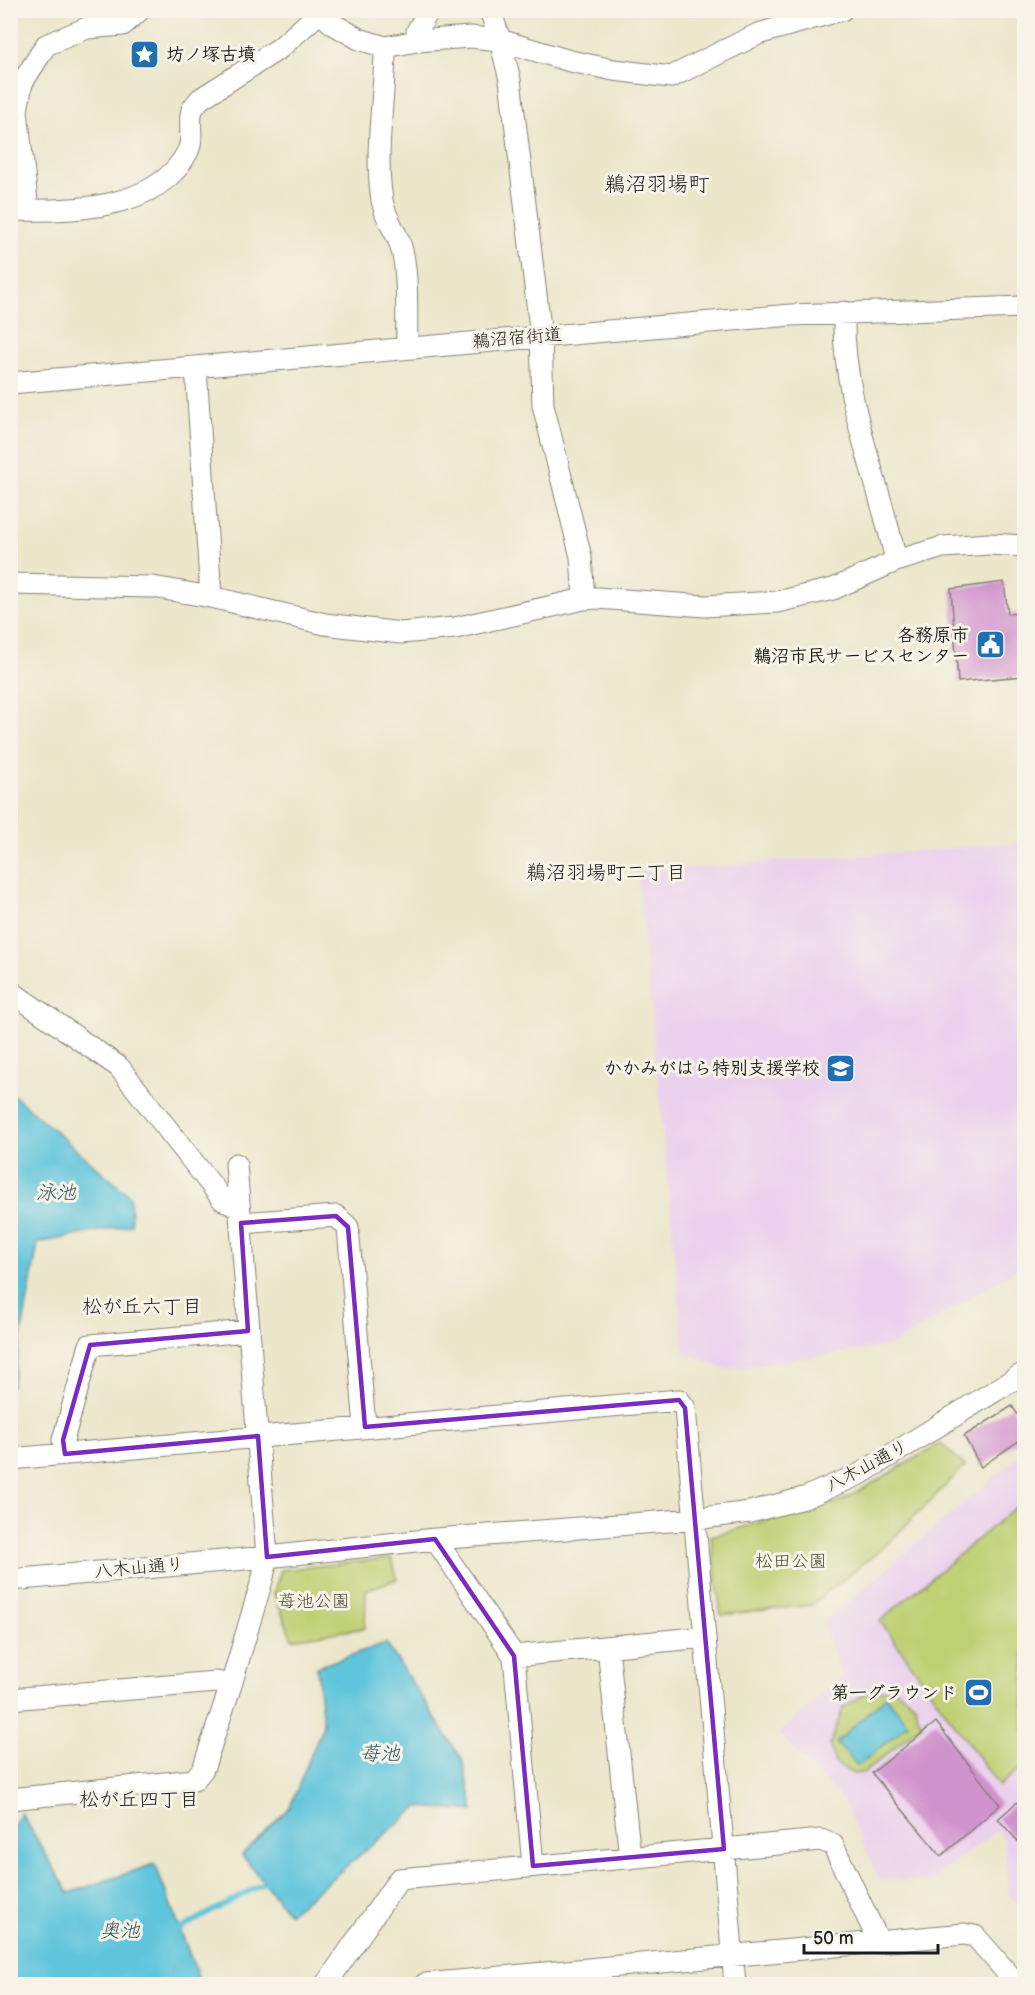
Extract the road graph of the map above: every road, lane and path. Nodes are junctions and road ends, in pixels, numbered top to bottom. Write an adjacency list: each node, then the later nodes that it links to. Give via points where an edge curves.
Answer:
1 (140, 10): 9 (street, via 123,25 87,28 46,45 22,83 17,111)
2 (429, 10): 7 (street, via 417,31)
3 (490, 10): 6 (street)
4 (842, 10): 6 (street, via 758,34 671,77 581,63)
5 (318, 12): 8 (street, via 358,39); 9 (street, via 280,48 200,99 192,111 189,149 172,174 148,191 108,205)
6 (500, 40): 7 (street, via 470,37); 12 (street, via 510,80)
7 (417, 41): 8 (street)
8 (385, 47): 13 (street, via 379,148 382,200 401,246)
9 (19, 210)
10 (1024, 307): 11 (street, 鵜沼宿街道)
11 (844, 312): 12 (street, 鵜沼宿街道); 17 (street, via 848,370 862,438)
12 (541, 336): 13 (street, 鵜沼宿街道); 20 (street, via 543,405 581,557)
13 (406, 348): 14 (street, 鵜沼宿街道)
14 (196, 368): 15 (street, 鵜沼宿街道); 19 (street)
15 (10, 383)
16 (1024, 546): 17 (street, via 943,547)
17 (896, 561): 20 (street, via 833,589 777,602 705,606)
18 (10, 584): 19 (street, via 153,587)
19 (210, 597): 20 (street, via 326,624 401,633 455,628)
20 (584, 599)
21 (10, 991): 23 (street, via 119,1067 223,1200)
22 (236, 1164): 23 (street)
23 (240, 1215): 24 (street); 26 (street, via 336,1216 348,1227)
24 (248, 1331): 27 (street); 28 (street, via 90,1345 63,1440)
25 (1024, 1373): 30 (street, 八木山通り, via 860,1474 804,1498 750,1512)
26 (365, 1427): 27 (street); 30 (street, via 679,1400 685,1407)
27 (258, 1436): 28 (street); 32 (street)
28 (64, 1454): 29 (street)
29 (10, 1459)
30 (695, 1519): 31 (street, 八木山通り); 34 (street)
31 (435, 1539): 32 (street, 八木山通り); 36 (street)
32 (267, 1557): 33 (street, 八木山通り); 37 (street)
33 (10, 1580)
34 (704, 1637): 35 (street); 40 (street)
35 (608, 1647): 36 (street); 41 (street)
36 (514, 1656): 42 (street)
37 (231, 1684): 38 (street, via 216,1682); 39 (street, via 203,1770 194,1780)
38 (10, 1699)
39 (10, 1799)
40 (724, 1849): 41 (street); 43 (street, via 821,1840 833,1845); 44 (street)
41 (630, 1858): 42 (street)
42 (533, 1866): 45 (street, via 399,1880)
43 (879, 1942): 44 (street); 48 (street, via 975,1936)
44 (732, 1956): 46 (street); 47 (street)
45 (326, 1984)
46 (425, 1984)
47 (735, 1984)
48 (1017, 1984)

